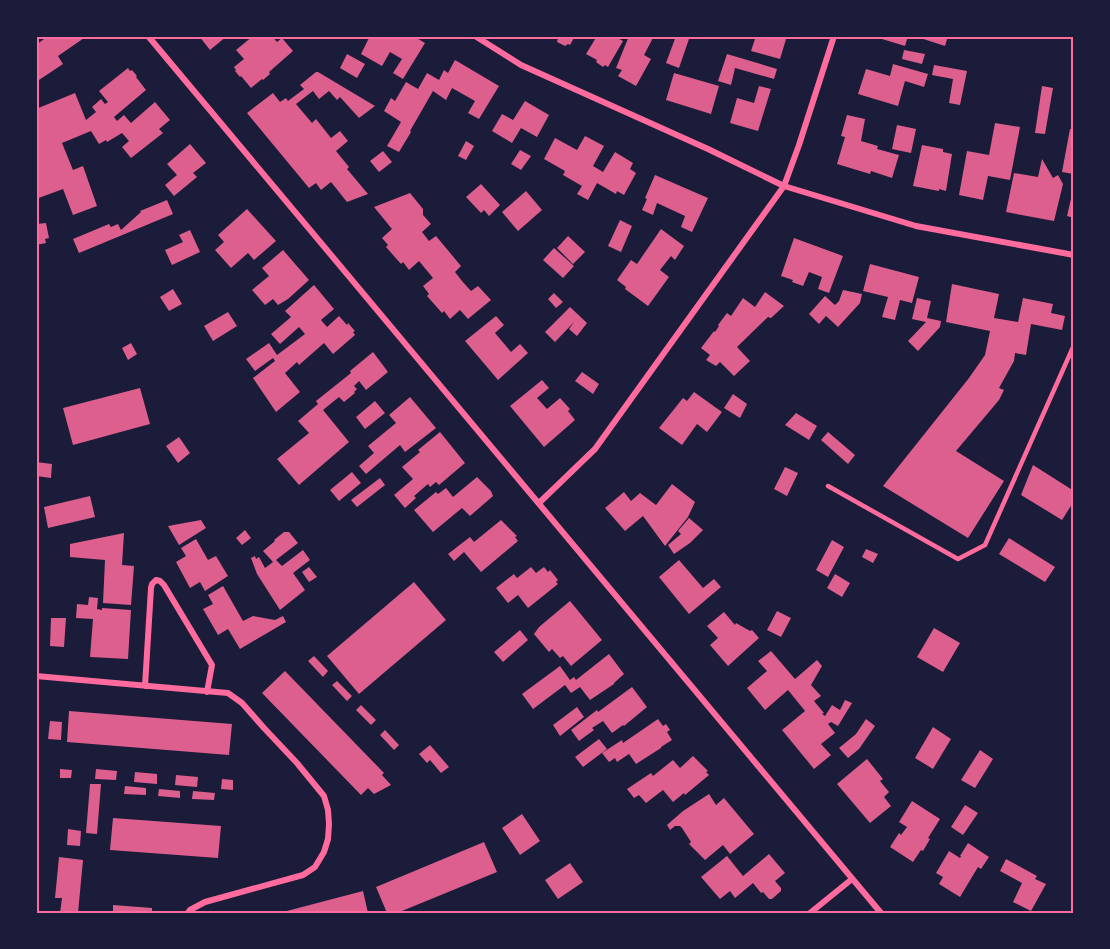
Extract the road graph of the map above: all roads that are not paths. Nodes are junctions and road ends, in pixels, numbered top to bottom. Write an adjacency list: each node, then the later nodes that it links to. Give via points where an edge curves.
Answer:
1 (148, 36): 8 (street)
2 (475, 36): 4 (street, via 520,65)
3 (834, 36): 4 (street)
4 (784, 186): 5 (street, via 916,226); 8 (street, via 595,449)
5 (1074, 255)
6 (1074, 345): 7 (lane, via 985,545 958,559)
7 (828, 486)
8 (539, 502): 12 (street)
9 (36, 676): 10 (street)
10 (145, 686): 11 (street); 11 (street, via 151,588 156,580 164,585 212,665)
11 (207, 692): 13 (street, via 228,693 242,703 297,763 324,796 328,831 324,852 315,867 303,875 205,902)
12 (852, 879): 14 (street); 15 (street)
13 (188, 913)
14 (810, 913)
15 (881, 913)

